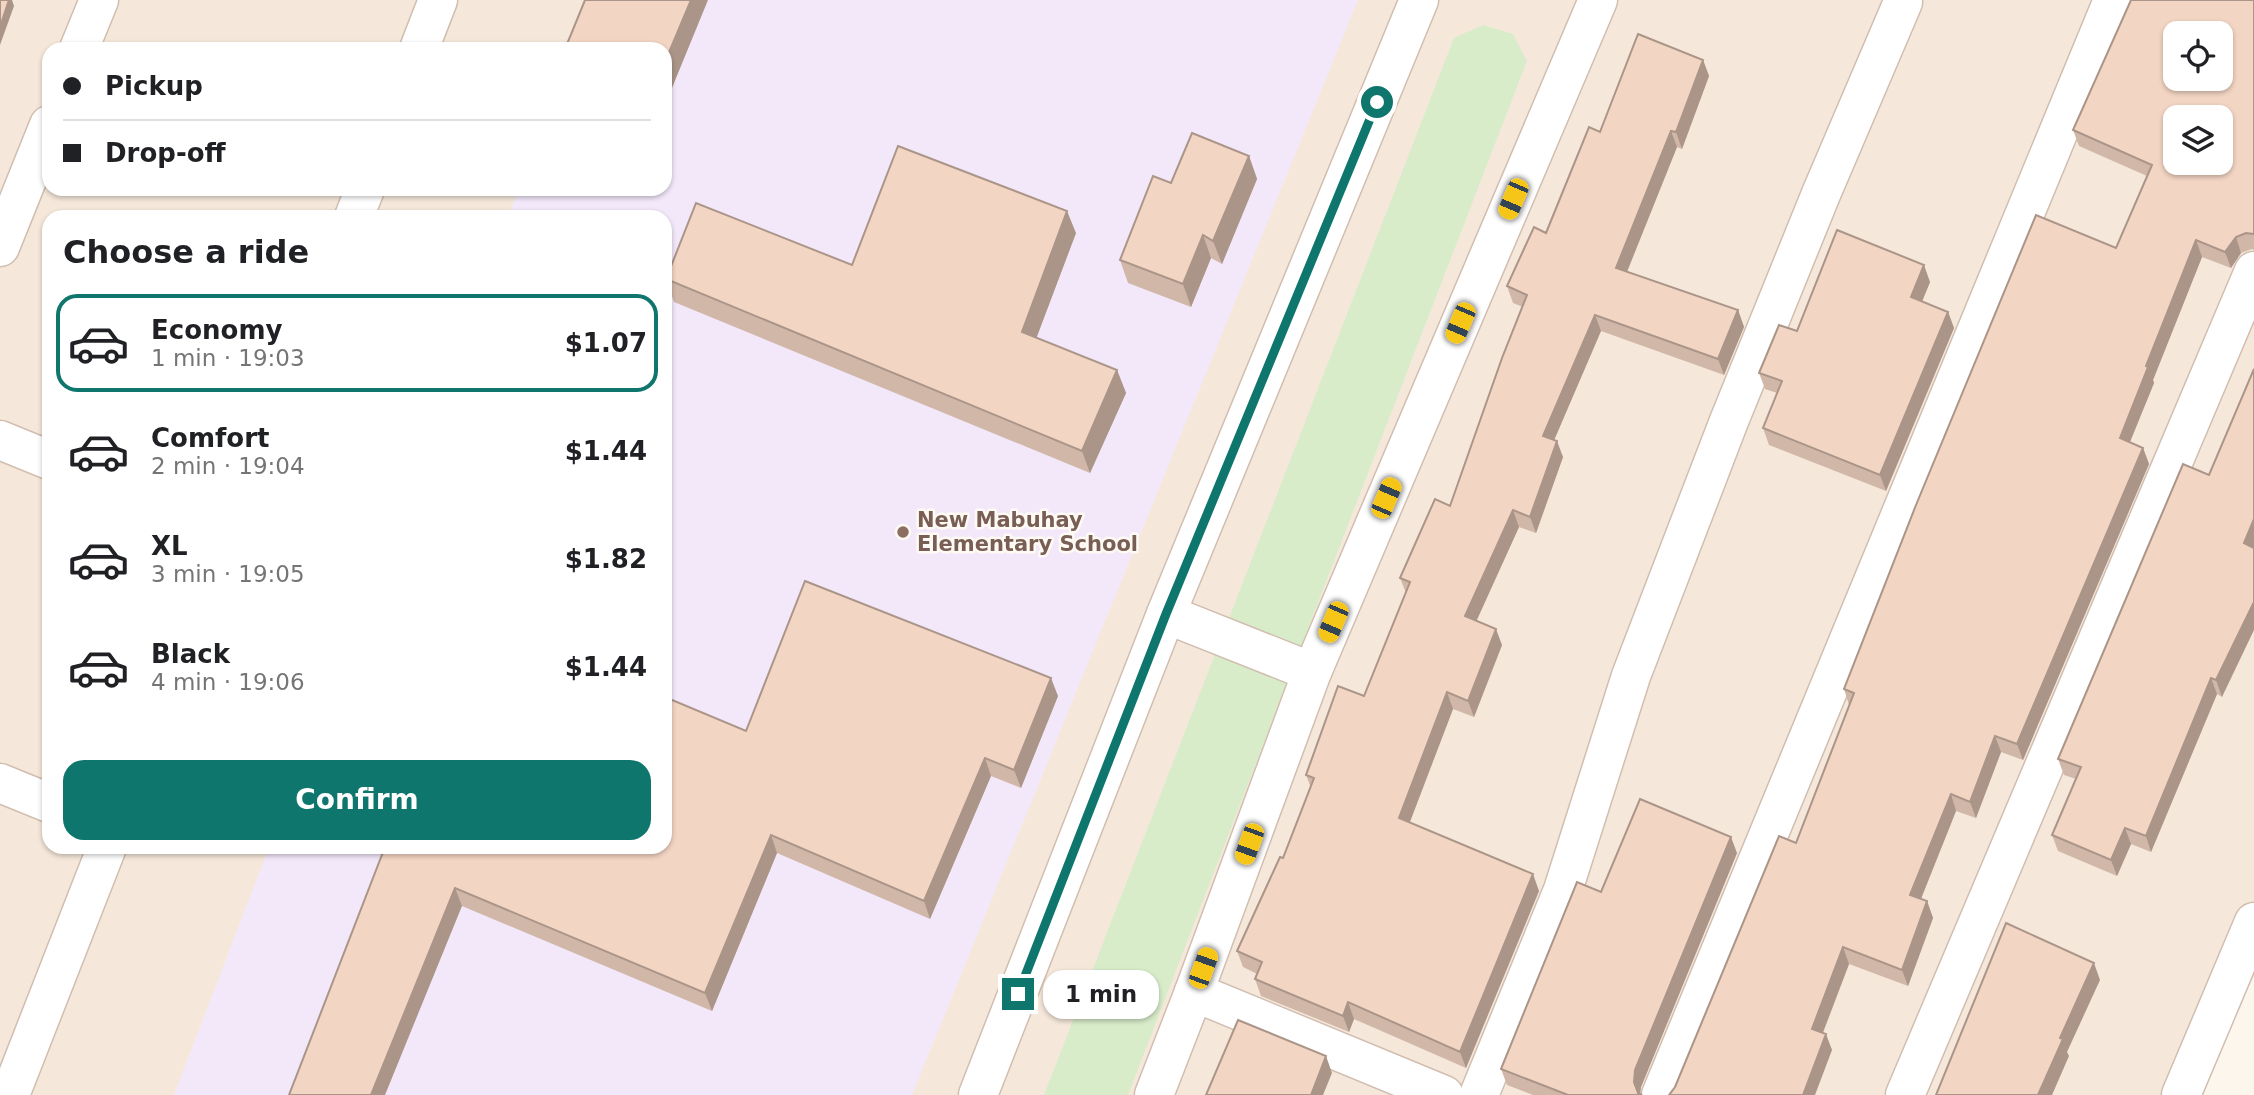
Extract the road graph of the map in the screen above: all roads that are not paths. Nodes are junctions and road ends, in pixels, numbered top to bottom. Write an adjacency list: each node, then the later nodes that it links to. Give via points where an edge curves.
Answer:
1 (99, 0): 7 (street)
2 (438, 0): 8 (street)
3 (1419, 0): 14 (street)
4 (1598, 0): 15 (street)
5 (2113, 0): 26 (street)
6 (1903, 2): 25 (street, via 1714,459 1631,676 1563,890)
7 (82, 42)
8 (422, 42)
9 (42, 142): 10 (street)
10 (0, 247)
11 (2254, 271): 27 (street)
12 (0, 440): 13 (street)
13 (42, 457)
14 (1166, 614): 15 (street); 22 (street)
15 (1312, 672): 20 (street)
16 (0, 783): 17 (street)
17 (42, 800)
18 (104, 854): 21 (street)
19 (2254, 922): 28 (street)
20 (1194, 992): 23 (street); 24 (street)
21 (10, 1095)
22 (978, 1095)
23 (1154, 1095)
24 (1444, 1095)
25 (1479, 1095)
26 (1661, 1095)
27 (1905, 1095)
28 (2181, 1095)

